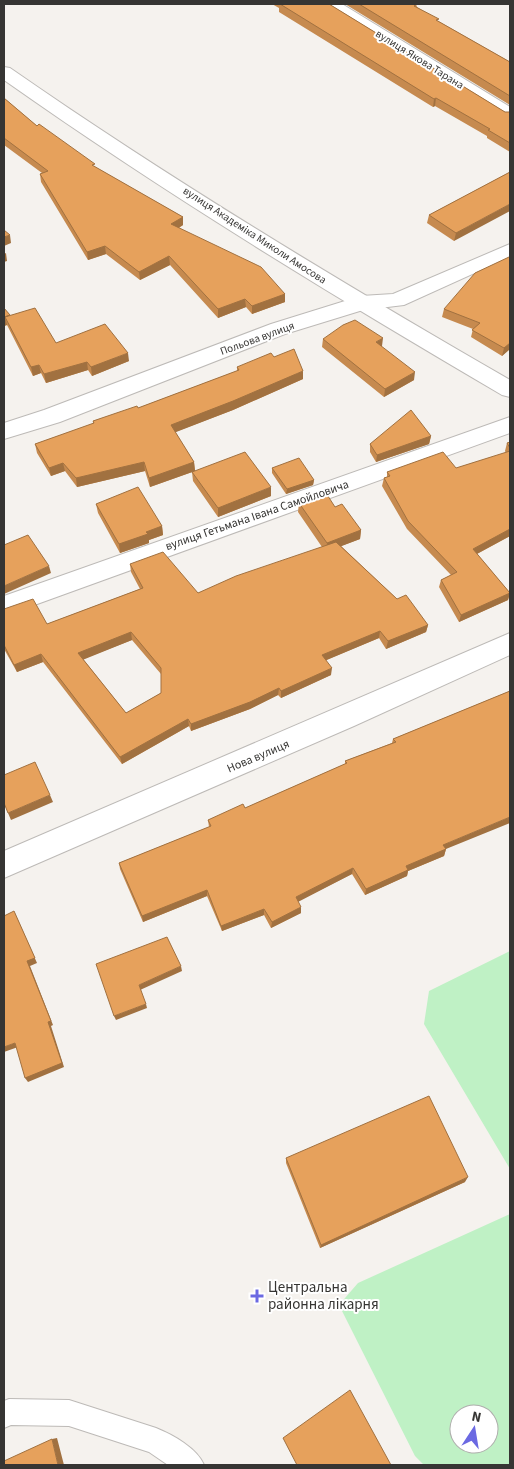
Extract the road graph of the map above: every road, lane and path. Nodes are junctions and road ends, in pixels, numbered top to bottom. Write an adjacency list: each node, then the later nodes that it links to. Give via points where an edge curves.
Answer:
1 (331, 4): 3 (street, вулиця Якова Тарана)
2 (5, 73): 5 (street, вулиця Академіка Миколи Амосова, via 74,121)
3 (510, 114)
4 (510, 250): 5 (street, Польова вулиця, via 397,300)
5 (361, 303): 6 (street, вулиця Академіка Миколи Амосова); 8 (street, Польова вулиця, via 278,329 52,416)
6 (510, 390)
7 (510, 425): 9 (street, вулиця Гетьмана Івана Самойловича)
8 (4, 431)
9 (4, 606)
10 (510, 643): 11 (street, Нова вулиця)
11 (4, 866)
12 (4, 1414): 13 (lane, via 69,1413 156,1441)
13 (190, 1465)

